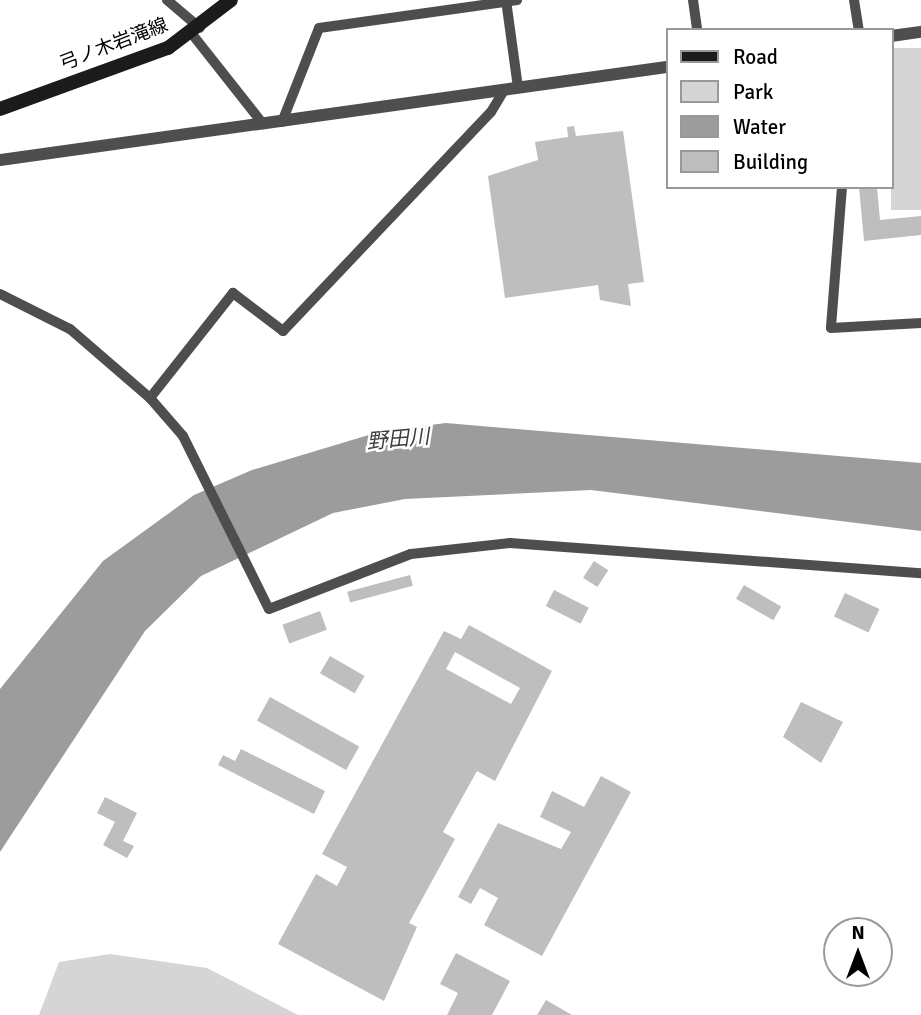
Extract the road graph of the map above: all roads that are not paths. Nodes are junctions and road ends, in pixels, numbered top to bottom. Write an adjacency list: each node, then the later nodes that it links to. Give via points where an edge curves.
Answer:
1 (167, 0): 9 (street)
2 (232, 0): 9 (main road, 弓ノ木岩滝線)
3 (517, 0): 6 (street)
4 (693, 0): 7 (street)
5 (855, 0): 8 (street)
6 (506, 1): 13 (street); 16 (street, via 319,28)
7 (697, 28)
8 (859, 28)
9 (196, 31): 15 (main road, 弓ノ木岩滝線); 17 (street)
10 (921, 32): 11 (street)
11 (893, 36)
12 (666, 67): 13 (street)
13 (518, 88): 14 (street)
14 (504, 90): 16 (street); 22 (street, via 491,112 283,331 233,293)
15 (0, 109)
16 (282, 122): 17 (street)
17 (263, 124): 18 (street)
18 (0, 160)
19 (842, 189): 21 (street, via 831,328)
20 (0, 294): 22 (street, via 70,329)
21 (921, 323)
22 (150, 398): 23 (street, via 195,455 267,606 411,554 510,543 642,548)
23 (921, 573)

